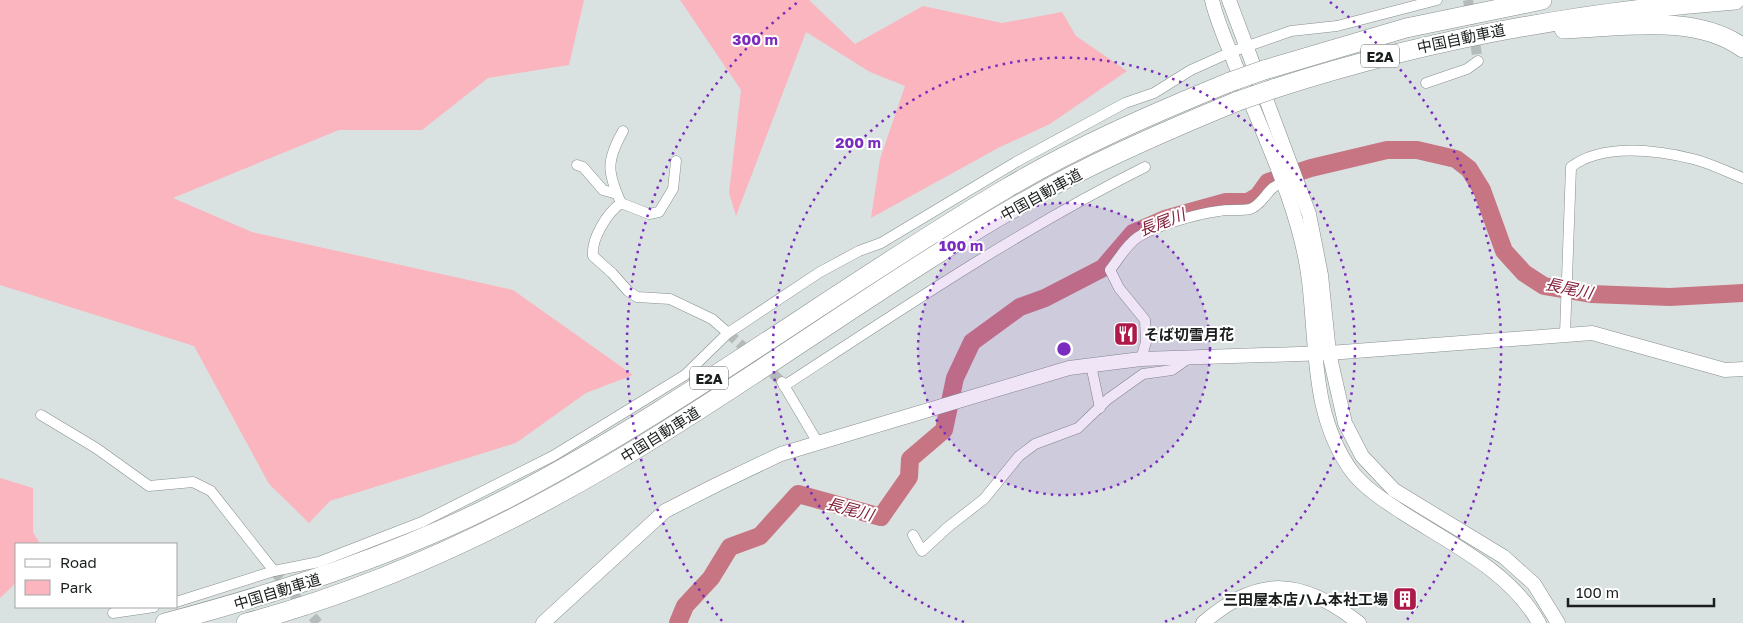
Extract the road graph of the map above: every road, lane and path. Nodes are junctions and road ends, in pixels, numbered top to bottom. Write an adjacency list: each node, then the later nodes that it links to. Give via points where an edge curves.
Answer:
1 (1212, 0): 11 (street)
2 (1229, 0): 9 (street)
3 (1437, 0): 9 (street, via 1337,26 1291,31)
4 (1498, 0): 7 (highway)
5 (1542, 0): 7 (highway, 中国自動車道 / E2A)
6 (1735, 0): 8 (highway, 中国自動車道 / E2A, via 1608,12)
7 (1406, 28): 37 (highway, 中国自動車道 / E2A, bridge, via 1230,82 1153,114 1009,187 885,263 640,422 482,511 338,572)
8 (1490, 31): 10 (highway, via 1682,25 1714,33); 38 (highway, 中国自動車道 / E2A, bridge, via 1394,52 1273,89 1131,146 1050,188 900,278 623,457 522,514 389,575 302,607)
9 (1246, 48): 11 (street); 24 (street, via 1309,214 1321,275)
10 (1743, 48)
11 (1231, 52): 19 (street); 21 (street, via 1016,162 881,243 820,272)
12 (1478, 61): 13 (street, via 1467,69)
13 (1426, 83)
14 (623, 131): 20 (street, via 609,167)
15 (676, 161): 20 (street, via 673,189 659,212 649,214)
16 (578, 165): 20 (street, via 603,190)
17 (1145, 167): 31 (street, via 1093,193 951,277 783,384)
18 (1743, 178): 22 (street, via 1694,159 1648,151 1612,152 1582,158 1571,167)
19 (1282, 183): 23 (street, via 1300,235 1309,280); 26 (street, via 1275,185 1249,209 1218,211 1166,225 1130,244 1110,270 1119,288 1145,320 1146,342)
20 (619, 199): 21 (street, via 596,237 593,256 637,297 670,299 712,319)
21 (728, 334): 33 (street, via 685,375 553,456 422,522 319,562)
22 (1565, 334): 24 (street); 28 (street, via 1592,333 1725,370)
23 (1314, 353): 24 (street); 25 (street); 42 (street, via 1327,424 1354,474 1373,493 1482,562 1518,593)
24 (1329, 353): 43 (street, via 1345,423 1375,473 1394,490 1504,557 1534,584)
25 (1188, 358): 26 (street); 29 (street, via 1172,370 1143,374)
26 (1141, 359): 27 (street)
27 (1091, 365): 29 (street); 31 (street, via 1027,379)
28 (1743, 370)
29 (1100, 408): 32 (street, via 1078,428 1034,444 984,499 922,551)
30 (41, 415): 33 (street, via 96,448 149,486 193,482 211,491)
31 (818, 443): 39 (street, via 781,454 665,512)
32 (913, 535)
33 (274, 571): 34 (street)
34 (178, 601)
35 (147, 608): 36 (street)
36 (113, 613)
37 (165, 623)
38 (246, 623)
39 (543, 623)
40 (1203, 623): 41 (street, via 1235,599 1258,591 1283,588 1319,596)
41 (1359, 623)
42 (1539, 623)
43 (1558, 623)

